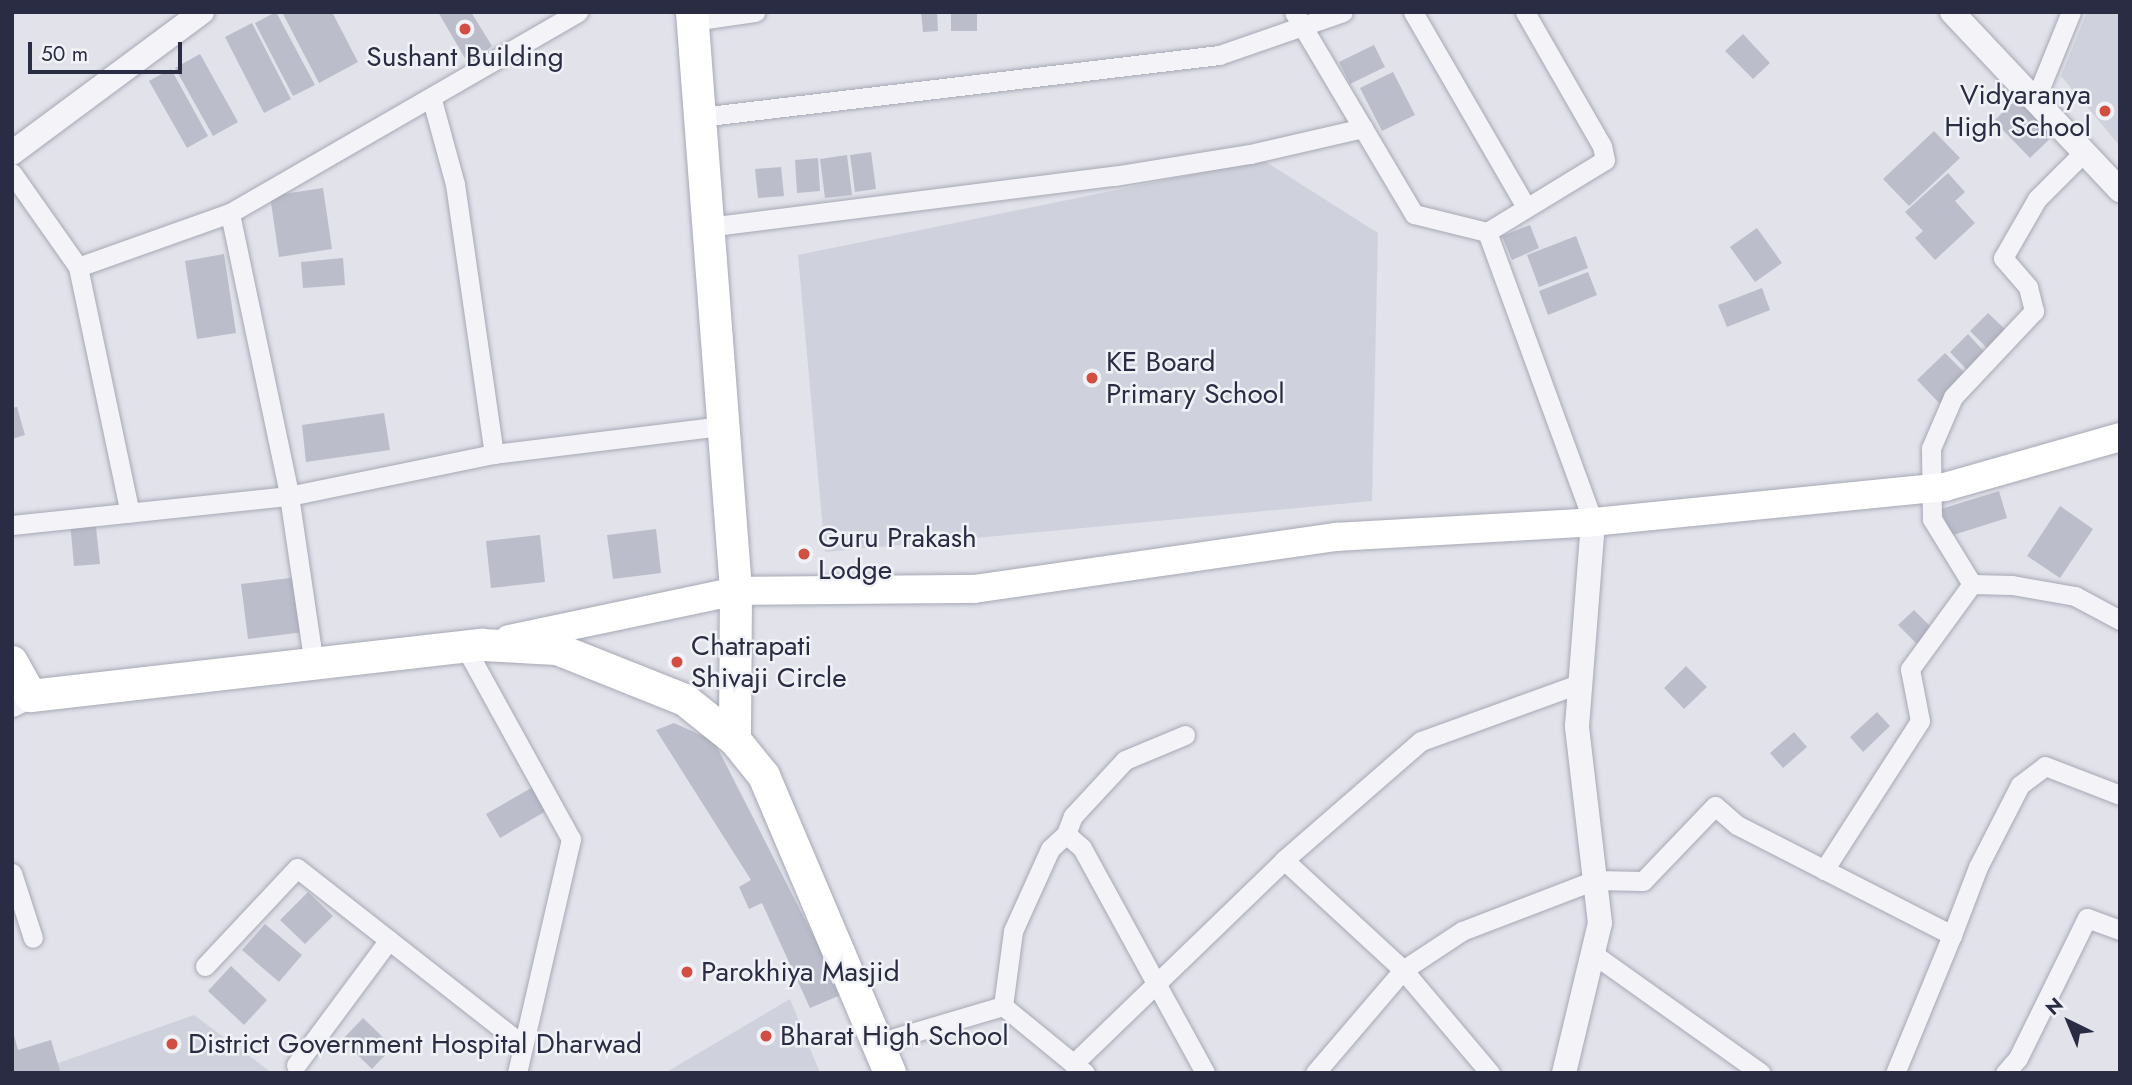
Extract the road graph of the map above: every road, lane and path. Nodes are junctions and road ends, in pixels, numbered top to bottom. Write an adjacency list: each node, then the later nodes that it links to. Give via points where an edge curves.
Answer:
1 (202, 12): 16 (street)
2 (578, 12): 12 (street)
3 (755, 12): 9 (street)
4 (1343, 12): 10 (street)
5 (1413, 12): 19 (street)
6 (1525, 12): 19 (street, via 1602,146 1605,160)
7 (1952, 12): 11 (street)
8 (2071, 12): 11 (street)
9 (692, 17): 13 (main road)
10 (1299, 21): 13 (street, via 1219,55); 14 (street)
11 (2036, 98): 15 (street)
12 (432, 100): 20 (street); 26 (street, via 455,184)
13 (700, 117): 21 (main road)
14 (1363, 128): 21 (street, via 1250,154 1114,176); 22 (street, via 1414,214)
15 (2085, 151): 18 (street); 27 (street, via 2037,199 2003,258 2028,287 2034,311 1954,397 1931,448)
16 (12, 153)
17 (12, 173): 23 (street)
18 (2120, 190)
19 (1526, 206): 22 (street)
20 (230, 213): 23 (street); 28 (street)
21 (708, 227): 24 (main road)
22 (1488, 232): 30 (street)
23 (78, 267): 29 (street)
24 (723, 426): 26 (street); 33 (main road)
25 (2120, 437): 27 (main road)
26 (494, 454): 28 (street)
27 (1935, 488): 30 (main road); 32 (street, via 1932,519)
28 (289, 496): 29 (street); 37 (street)
29 (130, 513): 31 (street)
30 (1593, 522): 33 (main road, via 1336,537 974,589); 38 (street)
31 (12, 525)
32 (1972, 584): 34 (street, via 2012,585 2075,596); 45 (street, via 1910,669 1920,721)
33 (736, 591): 35 (main road); 41 (main road)
34 (2120, 620)
35 (474, 646): 37 (main road); 41 (main road, via 557,649 685,700); 58 (street, via 571,839)
36 (12, 662): 39 (main road)
37 (314, 665): 39 (main road)
38 (1581, 683): 44 (street, via 1421,741); 47 (street, via 1577,726)
39 (22, 700)
40 (1185, 735): 43 (street, via 1125,760 1073,816)
41 (735, 740): 57 (main road, via 764,776)
42 (2120, 795): 49 (street, via 2045,766 2020,785 1979,867)
43 (1066, 834): 55 (street, via 1082,848); 56 (street, via 1050,849 1013,931)
44 (1284, 860): 54 (street); 55 (street)
45 (1824, 870): 47 (street, via 1737,825 1716,806 1643,881); 49 (street)
46 (12, 873): 50 (street)
47 (1595, 880): 52 (street, via 1600,923); 54 (street, via 1462,931)
48 (2120, 930): 69 (street, via 2087,918 2018,1058)
49 (1952, 936): 68 (street)
50 (33, 938)
51 (389, 940): 53 (street, via 297,868); 58 (street); 59 (street)
52 (1592, 953): 66 (street); 67 (street)
53 (205, 966)
54 (1403, 970): 64 (street); 65 (street)
55 (1154, 984): 60 (street); 63 (street)
56 (1003, 1006): 57 (street); 60 (street)
57 (878, 1043): 62 (main road)
58 (523, 1045): 61 (street)
59 (296, 1065)
60 (1079, 1068)
61 (517, 1073)
62 (890, 1073)
63 (1205, 1073)
64 (1315, 1073)
65 (1490, 1073)
66 (1564, 1073)
67 (1761, 1073)
68 (1895, 1073)
69 (2005, 1073)

